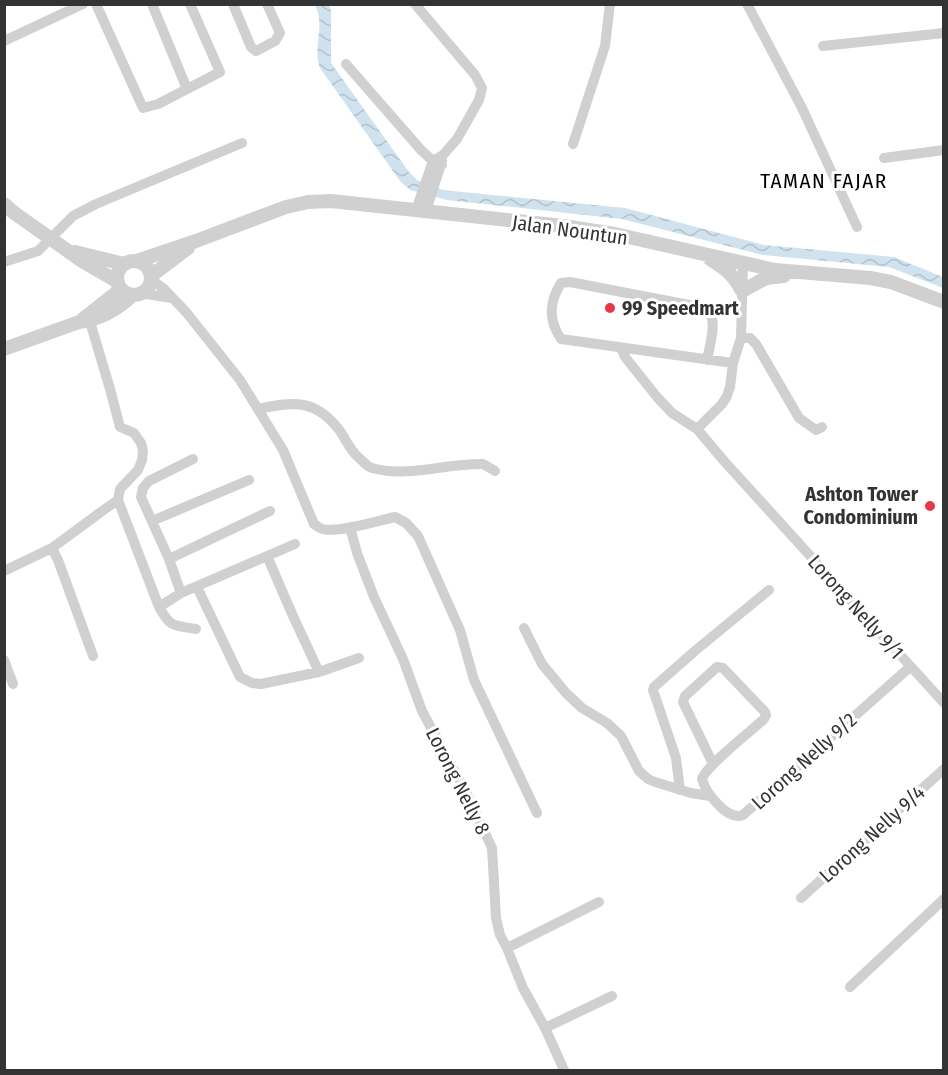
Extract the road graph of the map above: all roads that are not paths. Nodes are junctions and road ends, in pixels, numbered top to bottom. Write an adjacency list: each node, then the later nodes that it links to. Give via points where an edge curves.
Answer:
1 (83, 4): 11 (street)
2 (96, 4): 14 (street, via 143,108)
3 (152, 4): 14 (street)
4 (190, 4): 14 (street, via 220,72)
5 (233, 4): 6 (street, via 256,51 275,41 280,33)
6 (267, 4)
7 (415, 4): 19 (street, via 482,88 457,139)
8 (610, 4): 16 (street, via 605,46)
9 (747, 4): 22 (street)
10 (944, 33): 12 (street)
11 (4, 41)
12 (823, 46)
13 (346, 64): 19 (street, via 421,150)
14 (187, 89)
15 (242, 143): 23 (street, via 96,204 73,216)
16 (573, 144)
17 (944, 150): 18 (street)
18 (884, 158)
19 (439, 160): 21 (street)
20 (4, 204): 23 (street)
21 (421, 211): 24 (street, Jalan Nountun, via 308,202); 26 (street, Jalan Nountun, via 577,228)
22 (858, 227)
23 (50, 239): 25 (street); 27 (street, via 38,251)
24 (196, 241): 28 (street, Jalan Nountun); 31 (street, Jalan Nountun)
25 (64, 249): 28 (street); 32 (street)
26 (697, 253): 29 (street, Jalan Nountun); 33 (street, via 729,271)
27 (4, 262)
28 (131, 263): 31 (street, via 146,266); 32 (street, via 118,272)
29 (743, 263): 30 (street, Jalan Nountun); 33 (street)
30 (803, 273): 33 (street, via 766,278); 36 (street, Jalan Nountun, via 891,282)
31 (151, 278): 34 (street, Jalan Nountun, via 147,288); 35 (street)
32 (119, 284): 34 (street, via 123,291); 37 (street, via 116,293)
33 (742, 291): 38 (street)
34 (137, 294): 35 (street); 37 (street, Jalan Nountun, via 115,310)
35 (172, 298): 43 (street, via 240,380)
36 (944, 302)
37 (86, 319): 40 (street); 49 (street, via 120,427 134,434 143,451 138,470 120,489)
38 (741, 338): 42 (street); 44 (street, via 750,338 756,344 799,418 816,430)
39 (621, 348): 41 (street); 41 (street, via 561,339 551,314 554,295 561,284 570,282 704,310 711,315 713,325); 45 (street, Lorong Nelly 9/1, via 624,357 672,413)
40 (4, 349)
41 (707, 360): 42 (street)
42 (733, 363): 45 (street, via 727,396)
43 (258, 410): 47 (street, via 290,403 318,410 329,417 354,453 370,468 395,472 483,464); 52 (street, via 283,450 314,524 324,529)
44 (822, 427)
45 (697, 429): 67 (street, Lorong Nelly 9/1)
46 (193, 459): 51 (street, via 143,488 141,497)
47 (495, 471)
48 (249, 480): 51 (street)
49 (118, 500): 54 (street); 61 (street)
50 (270, 511): 56 (street)
51 (152, 521): 56 (street)
52 (350, 527): 75 (street, via 395,517 418,536 460,630 474,680); 79 (street, Lorong Nelly 8, via 374,597 422,711 468,794 492,848 496,918)
53 (295, 544): 55 (street)
54 (52, 548): 57 (street); 64 (street)
55 (267, 556): 58 (street); 68 (street)
56 (169, 559): 60 (street)
57 (4, 571)
58 (197, 587): 60 (street); 68 (street, via 240,677 261,684)
59 (769, 591): 73 (street, via 654,687 676,758)
60 (181, 593): 61 (street)
61 (159, 607): 63 (street, via 167,622)
62 (524, 628): 73 (street, via 542,664 582,708 621,736 639,771 648,779)
63 (196, 629)
64 (93, 656)
65 (359, 658): 68 (street)
66 (4, 660): 69 (street)
67 (910, 667): 70 (street, Lorong Nelly 9/1); 74 (street, Lorong Nelly 9/2, via 743,815 732,816)
68 (319, 672)
69 (13, 684)
70 (944, 703)
71 (713, 764): 71 (street, via 683,702 717,667 723,668 766,715); 74 (street, Lorong Nelly 9/2, via 702,779)
72 (944, 769): 76 (street, Lorong Nelly 9/4)
73 (680, 790): 74 (street)
74 (710, 796)
75 (537, 813)
76 (801, 898)
77 (944, 899): 80 (street)
78 (599, 902): 79 (street)
79 (507, 948): 82 (street, Lorong Nelly 8)
80 (850, 987)
81 (612, 996): 82 (street)
82 (545, 1028): 83 (street, Lorong Nelly 8)
83 (559, 1069)

